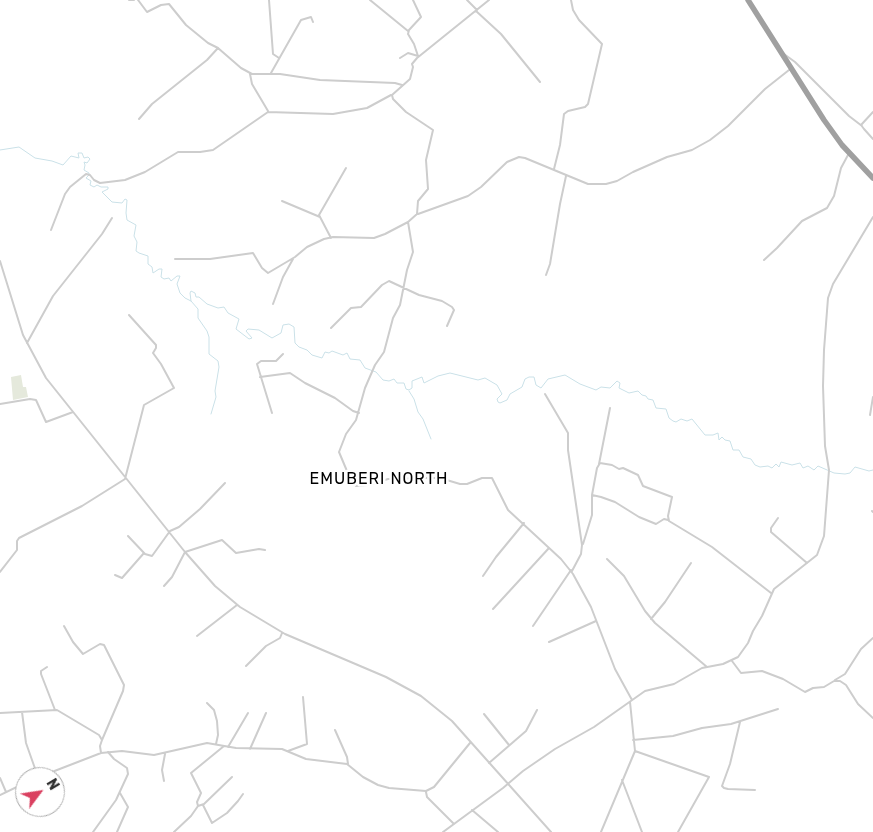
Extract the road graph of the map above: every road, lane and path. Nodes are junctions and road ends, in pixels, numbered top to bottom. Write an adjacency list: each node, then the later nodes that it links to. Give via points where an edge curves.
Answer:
1 (129, 0): 2 (street)
2 (134, 0)
3 (138, 0): 14 (street, via 147,12 168,4 186,25)
4 (269, 0): 17 (street, via 273,54)
5 (370, 0): 13 (street)
6 (413, 0): 13 (street, via 421,17)
7 (467, 0): 11 (street)
8 (489, 0): 11 (street)
9 (571, 0): 33 (street, via 579,20 602,44 588,105 564,114)
10 (748, 0): 15 (highway)
11 (477, 11): 16 (street); 23 (street, via 501,34)
12 (313, 22): 17 (street, via 311,17 301,20)
13 (408, 31): 16 (street)
14 (218, 48): 22 (street); 28 (street)
15 (780, 51): 19 (street); 20 (highway)
16 (418, 56): 18 (street, via 408,53); 24 (street, via 412,64 412,76)
17 (279, 58): 21 (street)
18 (400, 58)
19 (800, 67): 20 (street); 29 (street)
20 (792, 71): 31 (highway); 34 (street, via 765,89 728,126 692,150 667,157 613,182 588,184)
21 (271, 73): 22 (street); 24 (street, via 320,80)
22 (250, 74): 26 (street)
23 (540, 82)
24 (402, 85): 25 (street)
25 (392, 93): 26 (street, via 367,108 333,114); 37 (street, via 400,107 433,130 426,160 427,191 418,201)
26 (268, 112): 42 (street, via 213,150 178,152 145,172 115,182 100,183 89,174 84,175 65,194)
27 (873, 112): 29 (street)
28 (139, 119)
29 (862, 126): 30 (street)
30 (873, 139)
31 (850, 154): 35 (highway); 46 (street, via 841,168 834,196 827,208 802,221)
32 (346, 168): 38 (street)
33 (554, 170): 34 (street); 37 (street, via 525,158 516,158 501,166 471,194)
34 (566, 176): 49 (street)
35 (873, 178)
36 (282, 201): 38 (street)
37 (417, 214): 41 (street)
38 (320, 217): 43 (street)
39 (873, 217): 82 (street, via 832,284 828,298 823,386 829,471 824,536 817,555)
40 (112, 218): 55 (street, via 52,296)
41 (408, 222): 43 (street, via 374,238); 50 (street, via 413,252)
42 (51, 230)
43 (331, 238): 45 (street, via 314,243)
44 (175, 259): 45 (street, via 210,259 253,253 268,273)
45 (293, 259): 51 (street)
46 (764, 260)
47 (0, 261): 48 (street)
48 (1, 266): 55 (street)
49 (546, 275)
50 (404, 288): 53 (street, via 452,307 454,310); 54 (street, via 387,282 361,307 351,308); 64 (street, via 388,342 373,368)
51 (273, 304)
52 (129, 315): 67 (street, via 156,346 153,353 174,387 142,408)
53 (447, 326)
54 (331, 328)
55 (27, 343): 62 (street, via 50,384)
56 (283, 354): 57 (street, via 276,361 257,363)
57 (260, 377): 63 (street); 64 (street, via 290,373)
58 (544, 394): 75 (street, via 567,431)
59 (873, 397): 65 (street)
60 (0, 404): 62 (street, via 36,400 46,422)
61 (610, 408): 66 (street)
62 (74, 411): 67 (street)
63 (272, 413)
64 (359, 413): 72 (street, via 339,452 353,484 364,486 383,480 440,478 467,484 490,477 505,507)
65 (870, 415)
66 (599, 464): 69 (street); 71 (street, via 624,468 639,476 643,486 671,496)
67 (126, 477): 73 (street); 84 (street, via 82,506 19,538 17,550)
68 (225, 483): 73 (street, via 200,509)
69 (592, 495): 71 (street, via 615,502 656,524); 75 (street, via 592,515)
70 (778, 518): 82 (street, via 770,531)
71 (668, 520): 88 (street, via 720,552)
72 (524, 523): 76 (street); 86 (street)
73 (170, 531): 78 (street); 79 (street, via 152,556)
74 (128, 536): 79 (street)
75 (582, 545): 83 (street, via 580,558)
76 (549, 548): 83 (street); 90 (street)
77 (264, 550): 78 (street, via 236,553 222,540)
78 (185, 552): 87 (street); 89 (street, via 215,586)
79 (144, 553): 85 (street, via 122,578)
80 (607, 559): 91 (street, via 624,576)
81 (691, 563): 91 (street)
82 (807, 563): 88 (street)
83 (572, 571): 92 (street); 94 (street)
84 (0, 572)
85 (116, 575)
86 (483, 576)
87 (164, 586)
88 (771, 592): 99 (street, via 746,648)
89 (237, 604): 95 (street); 96 (street)
90 (493, 609)
91 (651, 619): 102 (street)
92 (596, 621): 98 (street); 105 (street)
93 (64, 626): 118 (street, via 83,654 104,645 124,685)
94 (533, 626)
95 (282, 633): 100 (street); 120 (street, via 414,691 445,714)
96 (197, 636)
97 (873, 638): 103 (street, via 861,649 845,674)
98 (550, 642)
99 (732, 661): 102 (street); 103 (street, via 741,673 764,672 805,692)
100 (246, 666)
101 (47, 667): 108 (street, via 41,674)
102 (707, 667): 105 (street, via 674,684 645,691)
103 (834, 681): 115 (street, via 846,685 857,703)
104 (303, 697): 126 (street, via 307,744)
105 (631, 701): 119 (street); 139 (street, via 522,771)
106 (208, 703): 121 (street, via 217,721)
107 (778, 709): 116 (street)
108 (55, 710): 110 (street); 118 (street, via 99,735)
109 (537, 710): 122 (street, via 526,731)
110 (22, 712): 112 (street); 133 (street, via 26,743)
111 (266, 712): 125 (street)
112 (0, 713)
113 (248, 713): 124 (street)
114 (484, 714): 122 (street)
115 (873, 718)
116 (740, 722): 119 (street, via 673,736); 141 (street, via 722,786)
117 (335, 730): 132 (street)
118 (102, 740): 129 (street)
119 (633, 740): 127 (street)
120 (471, 742): 131 (street); 142 (street, via 434,787)
121 (216, 744): 123 (street); 130 (street, via 198,744)
122 (509, 745): 131 (street)
123 (224, 746): 124 (street); 148 (street, via 192,773 201,793)
124 (228, 747): 125 (street)
125 (250, 749): 126 (street)
126 (288, 751): 132 (street, via 306,759)
127 (635, 751): 138 (street); 159 (street, via 709,777)
128 (108, 752): 129 (street); 130 (street); 144 (street, via 128,771)
129 (100, 753): 134 (street)
130 (165, 754): 137 (street)
131 (489, 763): 139 (street)
132 (348, 764): 142 (street, via 378,785)
133 (34, 767)
134 (64, 767)
135 (232, 777): 147 (street)
136 (0, 778): 143 (street)
137 (164, 780)
138 (622, 780): 157 (street); 158 (street)
139 (508, 784): 149 (street); 156 (street)
140 (15, 788): 143 (street)
141 (755, 790)
142 (426, 791): 150 (street, via 427,797)
143 (6, 792): 146 (street)
144 (120, 793): 151 (street); 152 (street, via 128,807)
145 (243, 794): 147 (street, via 228,813 212,823)
146 (0, 795)
147 (203, 805): 148 (street)
148 (198, 806): 153 (street)
149 (472, 810): 150 (street); 155 (street)
150 (454, 824): 154 (street)
151 (93, 832)
152 (117, 832)
153 (174, 832)
154 (443, 832)
155 (498, 832)
156 (551, 832)
157 (601, 832)
158 (642, 832)
159 (678, 832)

